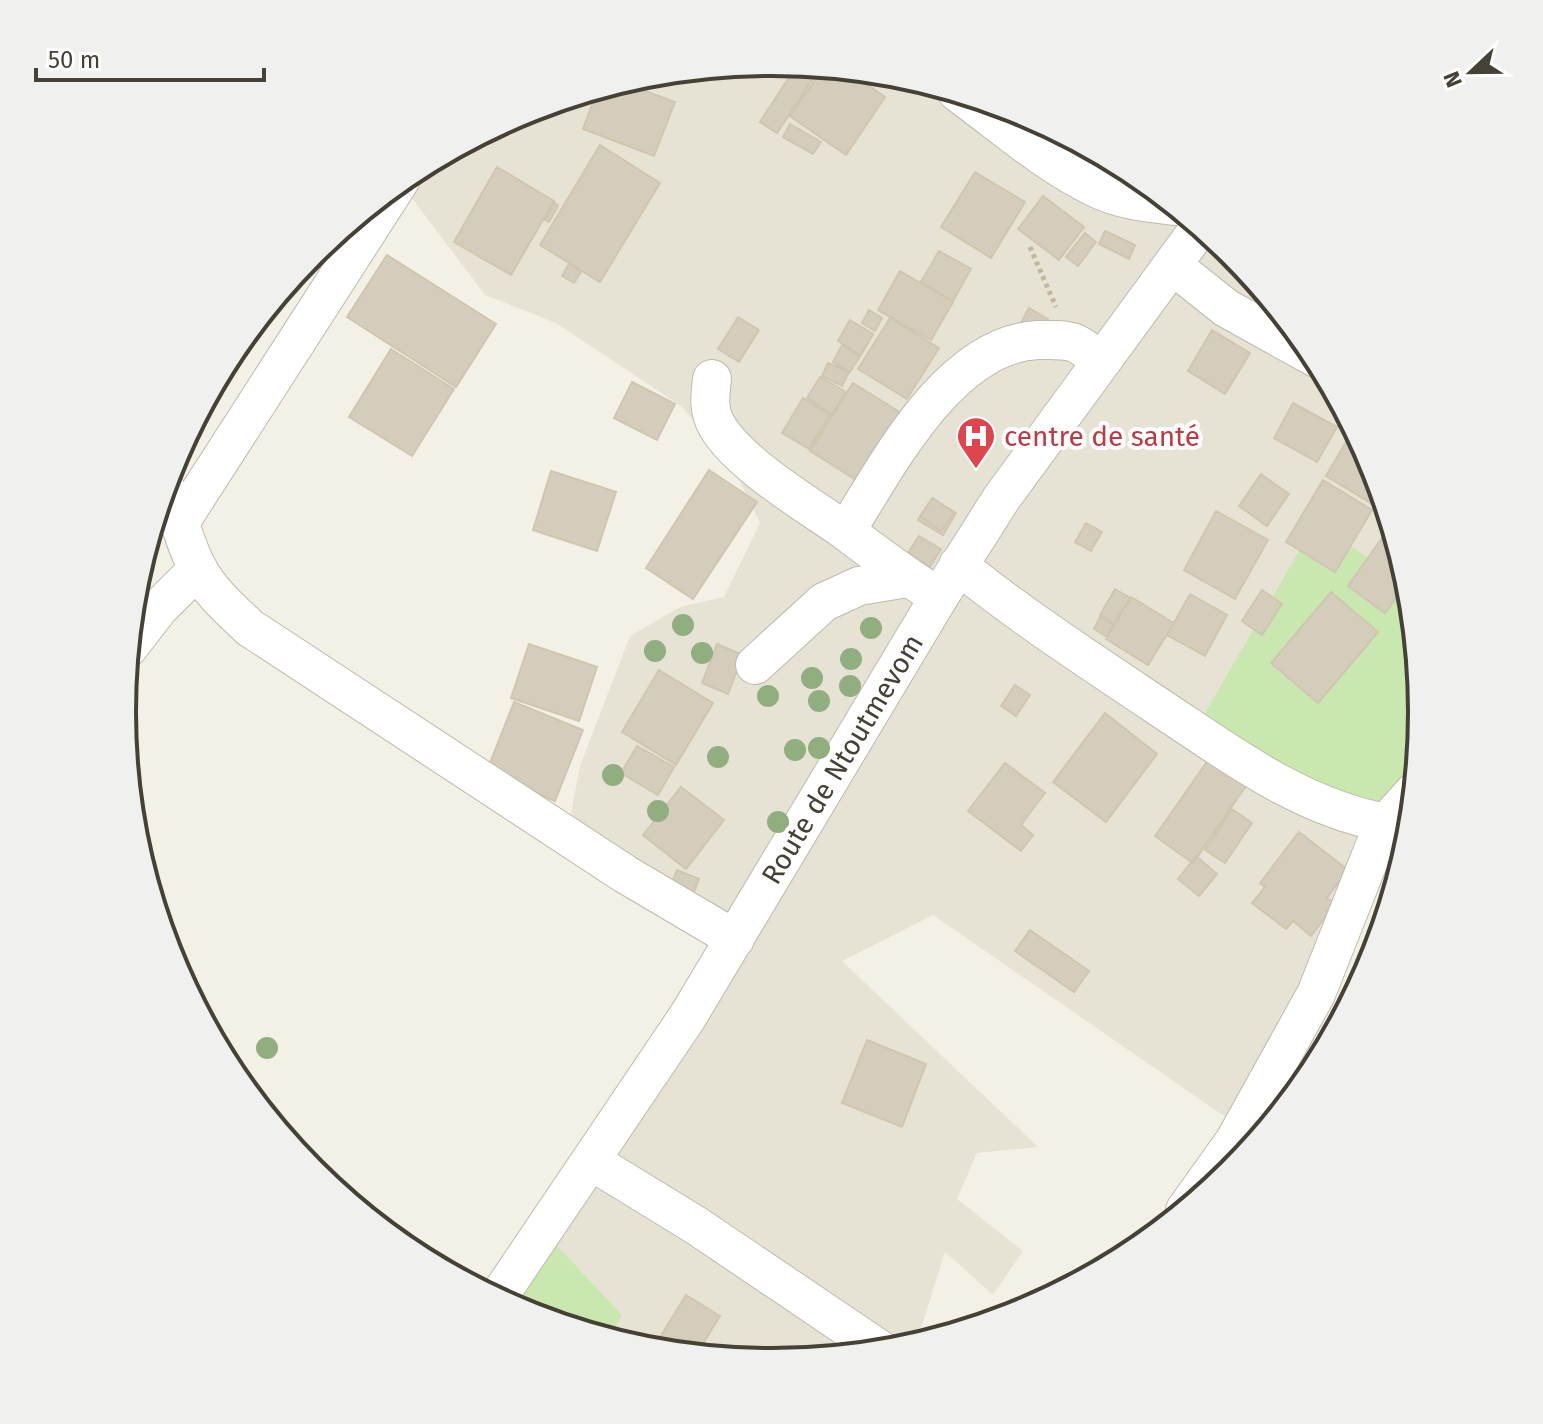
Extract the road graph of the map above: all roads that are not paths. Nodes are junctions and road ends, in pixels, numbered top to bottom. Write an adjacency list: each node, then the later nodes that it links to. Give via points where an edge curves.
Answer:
1 (987, 114): 2 (street, via 1098,189)
2 (1153, 203)
3 (382, 209): 10 (street)
4 (1193, 236): 5 (street, Route de Ntoutmevom)
5 (1172, 265): 6 (street, via 1226,308); 7 (street, Route de Ntoutmevom)
6 (1289, 343)
7 (1088, 352): 11 (street, via 1053,340 1030,341 995,351 969,366 911,427); 12 (street, Route de Ntoutmevom)
8 (712, 379): 11 (street, via 709,405 729,443)
9 (172, 501): 10 (street)
10 (181, 521): 13 (street)
11 (846, 531): 14 (street)
12 (958, 565): 14 (street, Route de Ntoutmevom); 18 (street, via 1077,653 1267,778 1364,819)
13 (198, 569): 15 (street); 19 (street, via 250,628 625,874)
14 (923, 587): 16 (street, via 859,586 824,602); 19 (street, Route de Ntoutmevom)
15 (141, 632)
16 (755, 665)
17 (1400, 808): 18 (street)
18 (1386, 823): 20 (street)
19 (735, 939): 21 (street, Route de Ntoutmevom)
20 (1279, 1091): 22 (street)
21 (591, 1161): 23 (street, Route de Ntoutmevom); 24 (street)
22 (1216, 1167)
23 (504, 1289)
24 (867, 1341)

